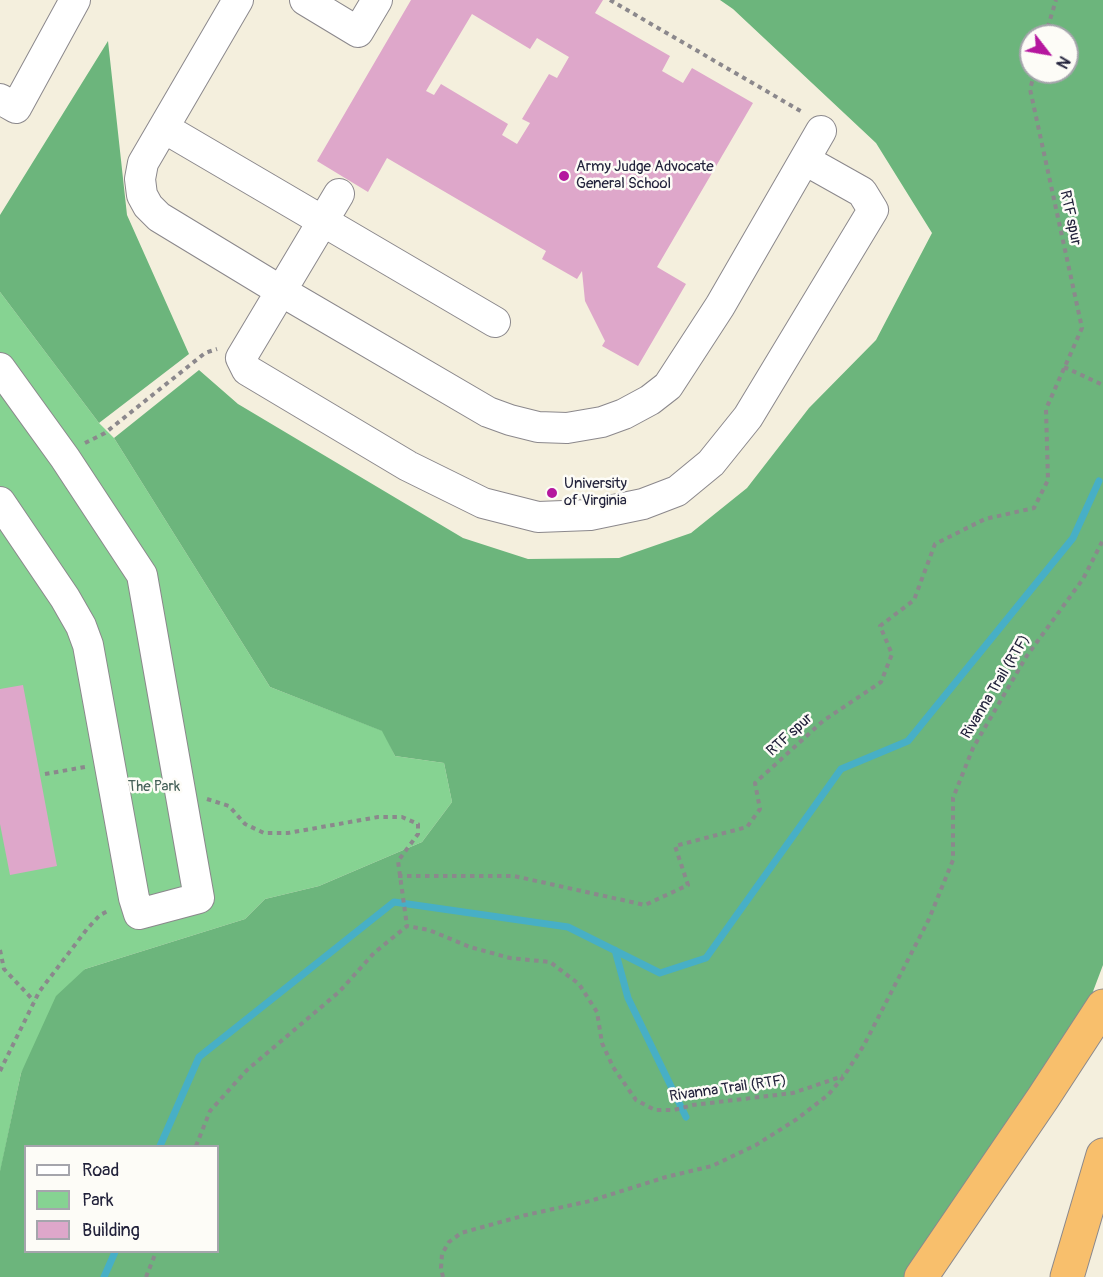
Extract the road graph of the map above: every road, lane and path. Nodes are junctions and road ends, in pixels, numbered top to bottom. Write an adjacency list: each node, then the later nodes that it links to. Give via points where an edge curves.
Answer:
1 (75, 0): 9 (street, via 16,108)
2 (238, 0): 10 (street)
3 (305, 0): 4 (street, via 358,32)
4 (377, 0)
5 (610, 0): 11 (path, via 825,125)
6 (1056, 0): 7 (path)
7 (1049, 24)
8 (1031, 84): 19 (path, RTF spur, via 1082,328)
9 (0, 99)
10 (164, 128): 14 (street); 15 (street, via 143,163 140,179 148,206 159,218)
11 (821, 131): 12 (street)
12 (805, 160): 15 (street, via 668,386 650,400 602,422 567,428 538,427 488,412); 15 (street, via 862,192 873,210 748,417 711,462 677,491 643,504 590,515 538,518 483,503 408,466 247,370 241,358)
13 (339, 194): 14 (street)
14 (323, 221): 15 (street); 16 (street)
15 (281, 291)
16 (495, 322)
17 (205, 352): 21 (path, via 105,433)
18 (0, 368): 26 (street, via 142,575)
19 (1064, 368): 20 (path); 27 (path, RTF spur, via 1046,409 1048,480 1034,508 985,519 935,544 914,600 880,626 892,654 881,682 823,721 755,783 760,809 747,827 675,846 688,885 645,905 514,876)
20 (1103, 385)
21 (87, 441)
22 (0, 502): 24 (street, via 81,626 88,645)
23 (1103, 540): 34 (path, Rivanna Trail (RTF), via 1083,579 1026,657 973,748 953,798 953,860 929,919)
24 (109, 762): 25 (path); 28 (street)
25 (45, 774)
26 (182, 803): 27 (path, via 207,799 229,806 244,824 264,833 402,817 418,824 418,834 398,861); 28 (street, via 199,898 140,914)
27 (399, 876): 29 (path)
28 (135, 898): 31 (path, via 100,915 62,959)
29 (407, 926): 34 (path, Rivanna Trail (RTF), via 510,958 550,962 579,984 597,1012 613,1067 636,1100 655,1110 793,1093); 35 (path, via 339,992 247,1070 210,1111)
30 (0, 951): 31 (path, via 4,969)
31 (34, 1001): 33 (path)
32 (1103, 1006): 40 (highway)
33 (0, 1071)
34 (844, 1076): 39 (path, via 828,1095 797,1119 712,1166 461,1233 442,1254)
35 (196, 1145)
36 (1103, 1155): 41 (highway)
37 (155, 1253): 38 (path)
38 (146, 1277)
39 (443, 1277)
40 (921, 1277)
41 (1067, 1277)

